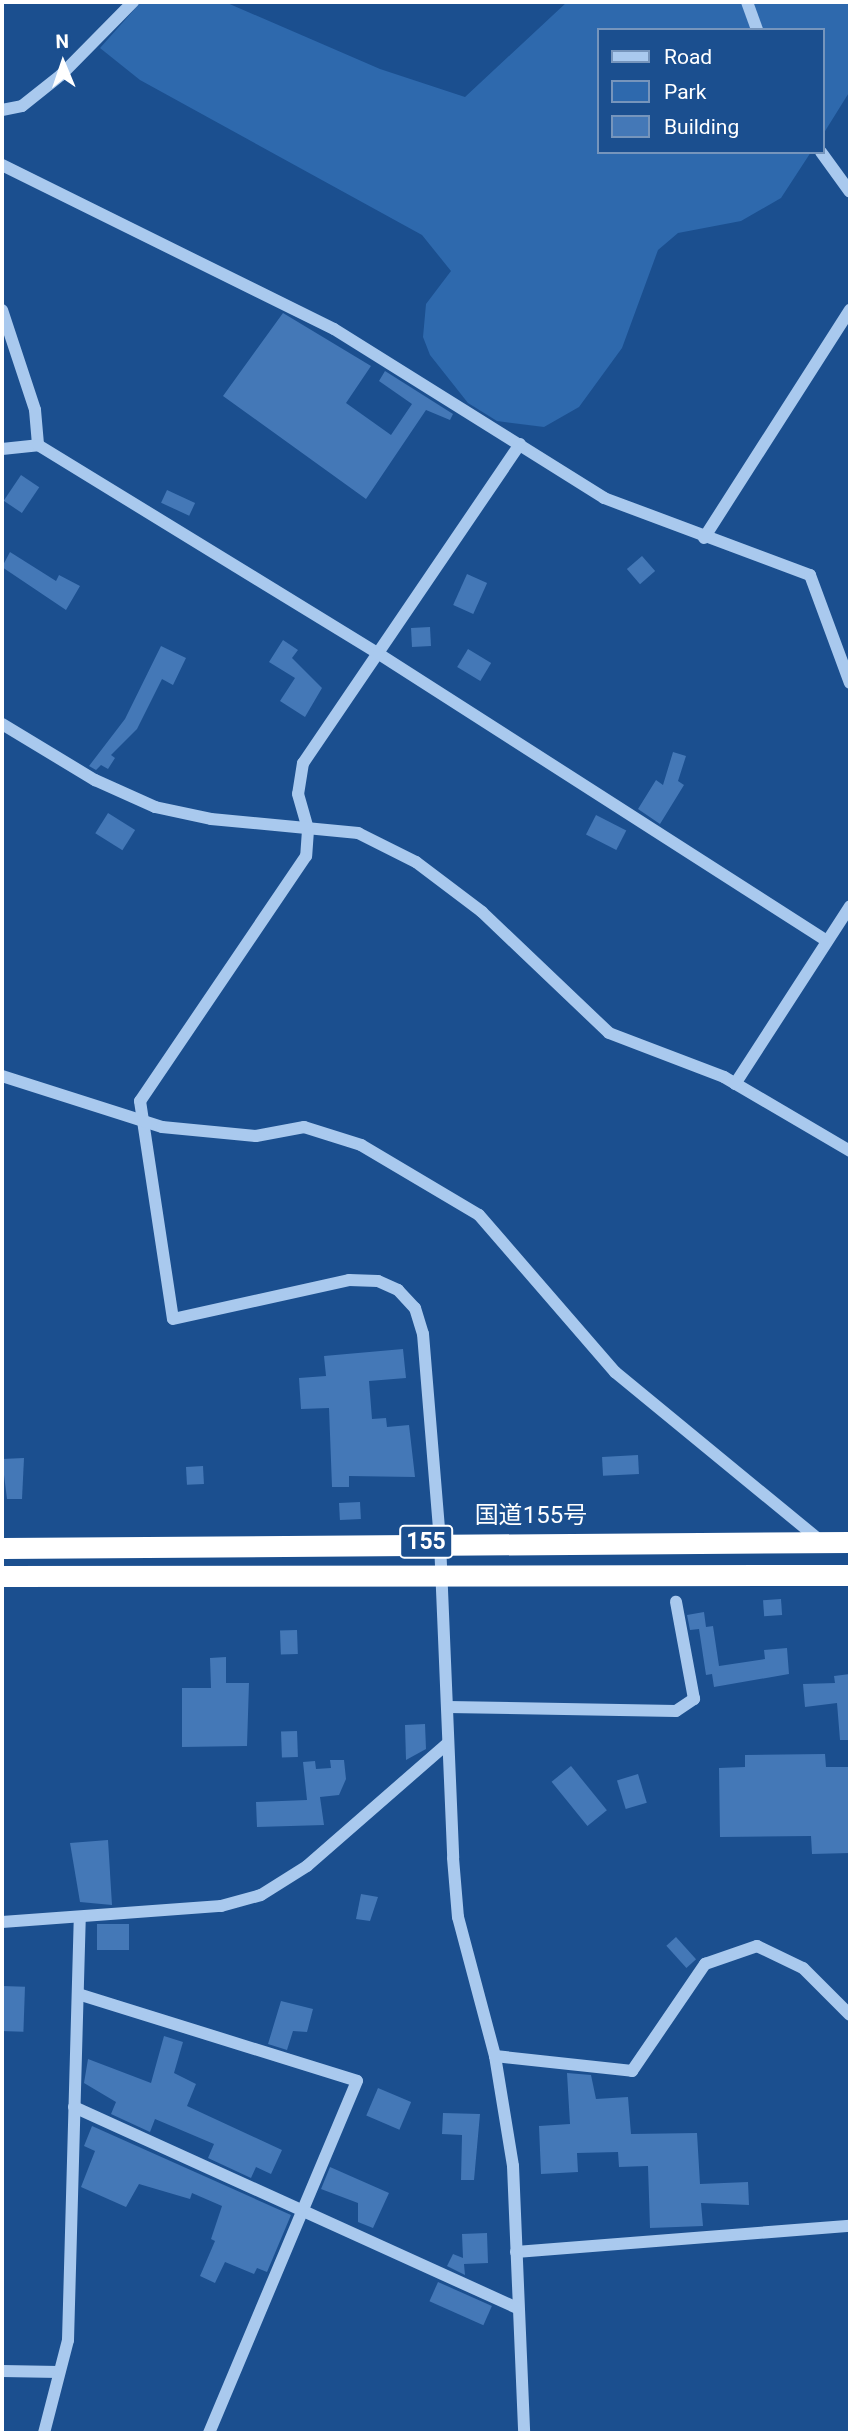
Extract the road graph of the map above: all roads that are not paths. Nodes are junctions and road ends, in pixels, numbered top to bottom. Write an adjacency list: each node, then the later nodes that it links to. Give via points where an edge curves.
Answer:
1 (133, 2): 4 (street, via 61,75 22,106)
2 (747, 2): 3 (street)
3 (756, 28)
4 (2, 110)
5 (822, 154): 7 (street)
6 (2, 165): 10 (street, via 334,329)
7 (850, 192)
8 (2, 310): 11 (street, via 35,411)
9 (850, 310): 13 (street)
10 (520, 443): 13 (street, via 604,498); 14 (street)
11 (38, 445): 12 (street); 14 (street)
12 (2, 449)
13 (704, 538): 15 (street, via 810,575)
14 (379, 654): 17 (street, via 303,763 298,794); 19 (street)
15 (850, 684)
16 (2, 724): 17 (street, via 95,780 155,807)
17 (308, 830): 21 (street, via 358,833 416,863 482,912 609,1033); 22 (street, via 306,856 140,1101)
18 (850, 906): 19 (street)
19 (827, 941): 21 (street)
20 (2, 1076): 22 (street)
21 (735, 1084): 23 (street)
22 (144, 1121): 24 (street, via 173,1320 349,1280 378,1282 398,1290 415,1308 423,1334); 25 (street, via 256,1136 304,1127 361,1145 479,1215 615,1372)
23 (850, 1151)
24 (440, 1542): 25 (highway, 国道155号 / 155); 27 (highway, 国道155号 / 155); 29 (street)
25 (822, 1542): 26 (highway, 国道155号 / 155)
26 (850, 1542)
27 (2, 1548)
28 (850, 1575): 29 (highway, 155)
29 (442, 1576): 30 (highway, 155); 32 (street)
30 (2, 1577)
31 (676, 1602): 32 (street, via 694,1699 676,1710)
32 (448, 1707): 33 (street)
33 (447, 1744): 34 (street, via 307,1866 261,1895 221,1906); 38 (street, via 458,1917)
34 (80, 1917): 35 (street); 36 (street)
35 (2, 1922)
36 (78, 1994): 39 (street); 40 (street, via 357,2081)
37 (850, 2015): 38 (street, via 803,1968 757,1946 705,1965 632,2071)
38 (495, 2056): 42 (street, via 513,2166)
39 (74, 2107): 40 (street); 45 (street, via 68,2340)
40 (305, 2208): 43 (street); 47 (street)
41 (850, 2226): 42 (street)
42 (516, 2252): 43 (street)
43 (517, 2308): 48 (street)
44 (2, 2371): 45 (street)
45 (59, 2372): 46 (street)
46 (44, 2433)
47 (209, 2433)
48 (524, 2433)

